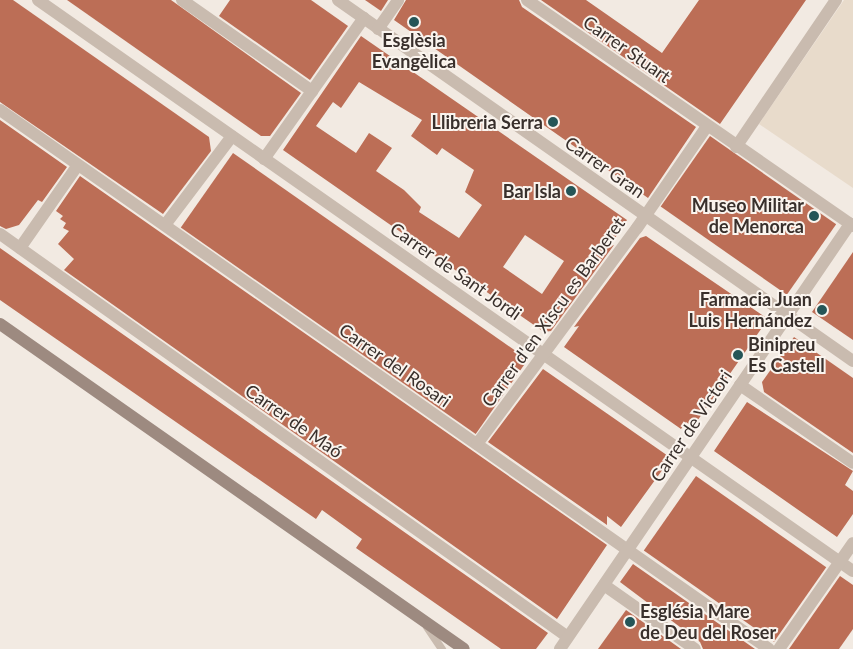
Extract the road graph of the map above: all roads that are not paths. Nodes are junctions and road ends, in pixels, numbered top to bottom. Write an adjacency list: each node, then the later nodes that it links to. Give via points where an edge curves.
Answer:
1 (38, 0): 12 (street, Carrer de Sant Jordi)
2 (182, 0): 9 (street)
3 (338, 0): 7 (street, Carrer Gran)
4 (398, 0): 8 (street)
5 (527, 0): 11 (street, Carrer Stuart)
6 (836, 0): 13 (street)
7 (364, 18): 8 (street, Carrer Gran); 9 (street)
8 (378, 28): 16 (street, Carrer Gran)
9 (312, 91): 14 (street)
10 (0, 110): 15 (street, Carrer del Rosari)
11 (707, 126): 13 (street, Carrer Stuart); 16 (street, Carrer d'en Xiscu es Barberet)
12 (232, 136): 14 (street, Carrer de Sant Jordi); 17 (street)
13 (736, 147): 18 (street, Carrer Stuart)
14 (264, 159): 23 (street, Carrer de Sant Jordi)
15 (78, 165): 17 (street, Carrer del Rosari); 20 (street)
16 (645, 217): 21 (street, Carrer Gran); 23 (street, Carrer d'en Xiscu es Barberet)
17 (165, 225): 26 (street, Carrer del Rosari)
18 (852, 225): 21 (street, Carrer de Victori)
19 (0, 234): 20 (street, Carrer de Maó)
20 (20, 248): 35 (street, Carrer de Maó)
21 (786, 317): 24 (street, Carrer Gran); 25 (street, Carrer de Victori)
22 (0, 324): 34 (main road, via 299,530)
23 (544, 355): 26 (street, Carrer d'en Xiscu es Barberet); 27 (street, Carrer de Sant Jordi)
24 (853, 361)
25 (740, 385): 27 (street, Carrer de Victori); 28 (street)
26 (478, 444): 30 (street, Carrer del Rosari)
27 (691, 457): 30 (street, Carrer de Victori); 31 (street, Carrer de Sant Jordi)
28 (853, 463)
29 (853, 543): 31 (street)
30 (628, 549): 33 (street, Carrer de Victori); 41 (street, Carrer del Rosari)
31 (840, 562): 32 (street, Carrer de Sant Jordi); 42 (street)
32 (853, 571)
33 (604, 585): 35 (street, Carrer de Victori); 40 (street)
34 (427, 627): 36 (lane); 37 (main road); 38 (main road)
35 (568, 637): 39 (street, Carrer de Victori)
36 (442, 649)
37 (455, 649)
38 (464, 649)
39 (560, 649)
40 (695, 649)
41 (769, 649)
42 (780, 649)

